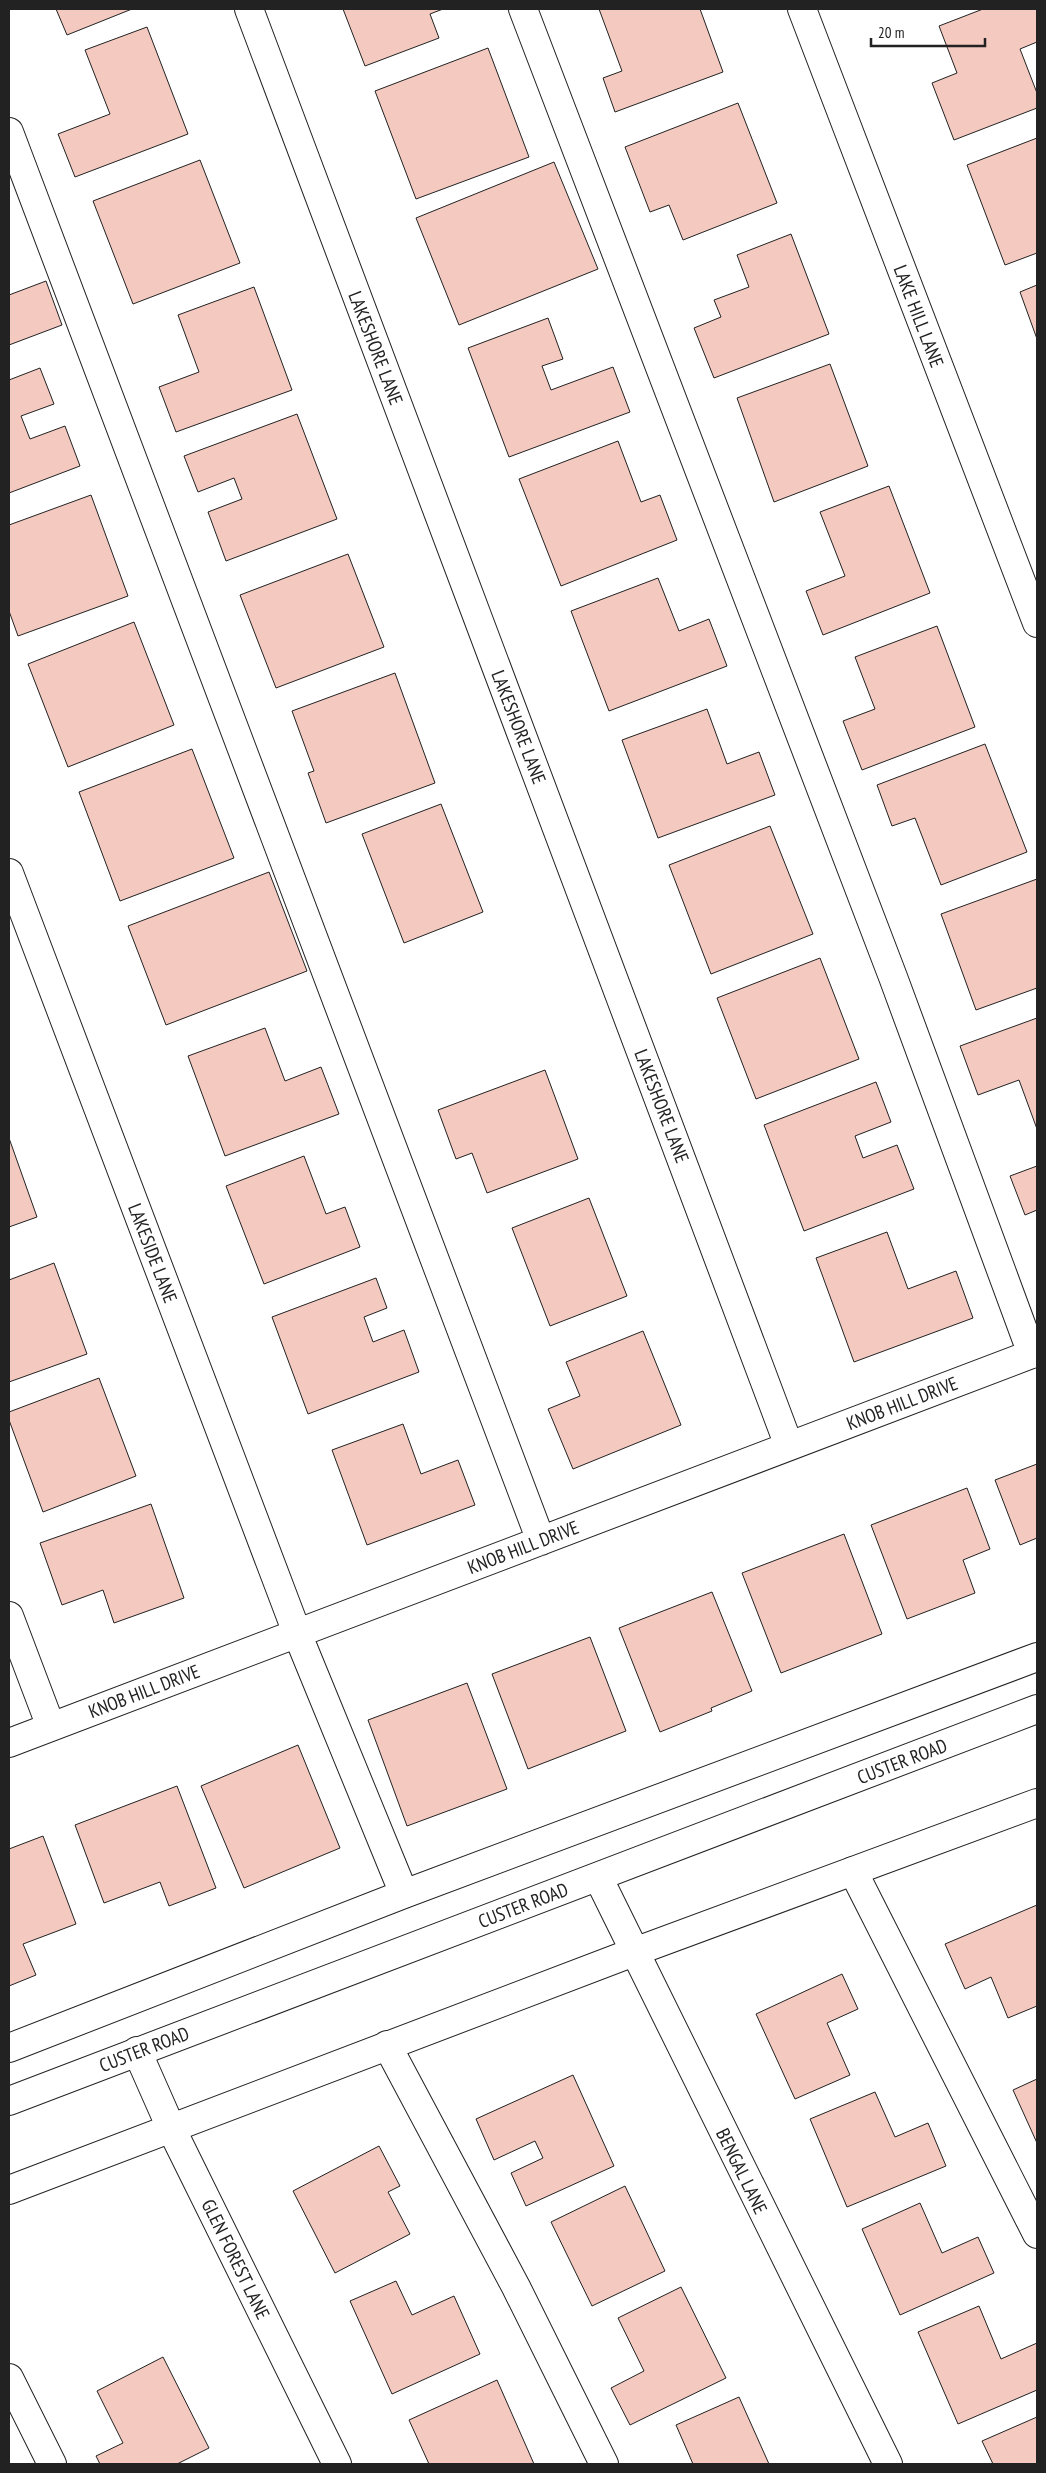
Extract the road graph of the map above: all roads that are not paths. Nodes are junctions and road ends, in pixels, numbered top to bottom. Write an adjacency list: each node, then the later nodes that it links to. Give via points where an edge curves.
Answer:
1 (249, 9): 8 (street, LAKESHORE LANE)
2 (523, 9): 7 (street)
3 (802, 9): 5 (street, LAKE HILL LANE)
4 (9, 132): 9 (street)
5 (1037, 623)
6 (9, 873): 11 (street, LAKESIDE LANE)
7 (1035, 1353): 8 (street, KNOB HILL DRIVE)
8 (789, 1446): 9 (street, KNOB HILL DRIVE)
9 (540, 1541): 11 (street, KNOB HILL DRIVE)
10 (9, 1616): 14 (street)
11 (297, 1633): 14 (street, KNOB HILL DRIVE); 19 (street, LAKESIDE LANE)
12 (1037, 1657): 19 (street)
13 (1037, 1709): 18 (street, CUSTER ROAD)
14 (51, 1726): 15 (street, KNOB HILL DRIVE)
15 (9, 1742)
16 (1037, 1803): 17 (street)
17 (853, 1871): 20 (street); 27 (street)
18 (598, 1877): 20 (street, BENGAL LANE); 23 (street, CUSTER ROAD)
19 (404, 1894): 22 (street)
20 (634, 1952): 21 (street); 32 (street, BENGAL LANE)
21 (387, 2046): 25 (street); 31 (street, via 516,2287)
22 (9, 2048)
23 (137, 2051): 24 (street, CUSTER ROAD); 25 (street, GLEN FOREST LANE)
24 (9, 2100)
25 (171, 2128): 26 (street); 30 (street, GLEN FOREST LANE)
26 (9, 2190)
27 (1037, 2234)
28 (9, 2378): 29 (street)
29 (52, 2464)
30 (337, 2464)
31 (604, 2464)
32 (888, 2464)

